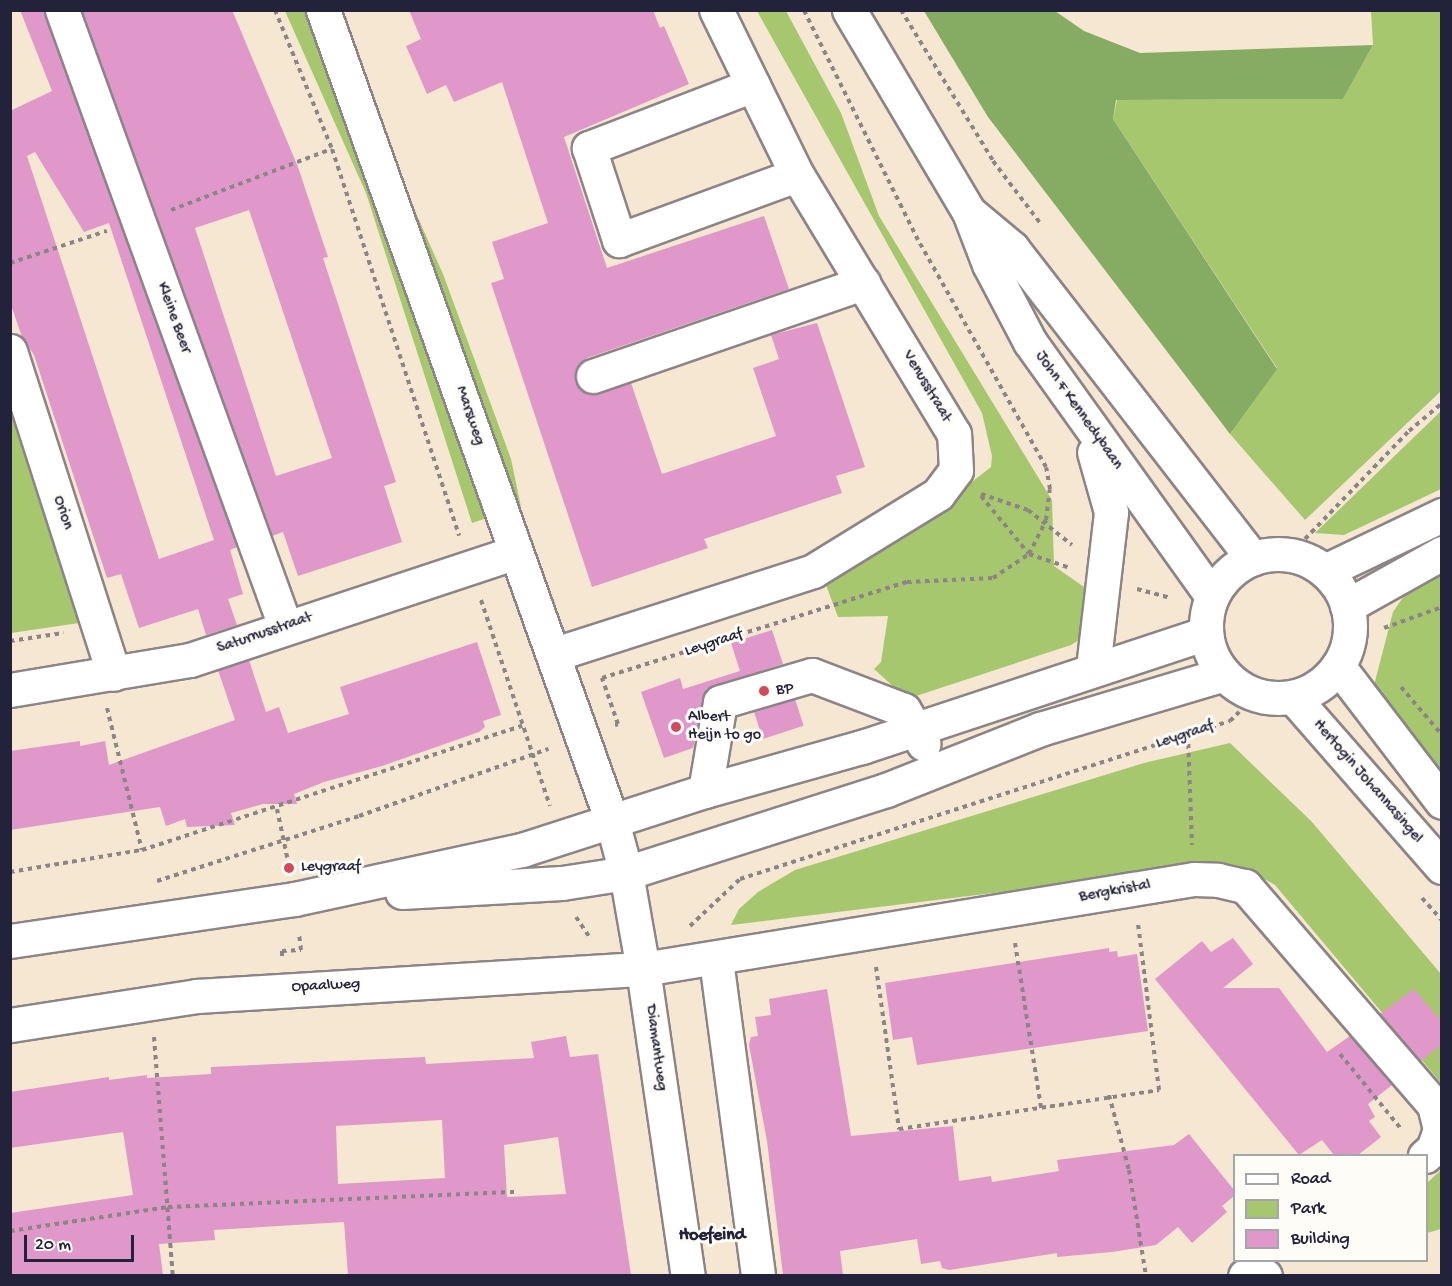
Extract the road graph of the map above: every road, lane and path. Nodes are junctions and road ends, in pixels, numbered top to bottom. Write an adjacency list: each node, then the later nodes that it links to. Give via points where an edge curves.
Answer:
1 (62, 10): 13 (street, Kleine Beer)
2 (275, 10): 10 (path)
3 (322, 10): 9 (street, Marsweg)
4 (716, 10): 8 (street, Venusstraat)
5 (804, 10): 22 (path, via 918,240 1046,467 1050,489)
6 (849, 10): 12 (street, John F Kennedybaan)
7 (901, 10): 14 (path, via 993,161)
8 (753, 85): 11 (street, Venusstraat); 11 (street, via 589,148 619,240)
9 (369, 134): 10 (path); 25 (street, Marsweg)
10 (332, 149): 13 (path); 29 (path)
11 (797, 175): 16 (street, Venusstraat)
12 (969, 212): 20 (street, John F Kennedybaan, via 989,264 1025,332); 28 (street, John F Kennedybaan, via 1012,248)
13 (138, 221): 15 (path); 35 (street, Kleine Beer)
14 (1044, 227)
15 (10, 263)
16 (863, 283): 18 (street); 39 (street, Venusstraat, via 954,434 956,470 949,482 938,494 813,571)
17 (10, 351): 36 (street, Orion)
18 (593, 376)
19 (1442, 403): 24 (path, via 1376,464)
20 (1080, 417): 31 (street, via 1111,501); 32 (street, John F Kennedybaan)
21 (1442, 515): 30 (street)
22 (1046, 520): 26 (path); 26 (path, via 978,493); 31 (path)
23 (1296, 537): 24 (path)
24 (1305, 539): 30 (path, via 1326,548)
25 (514, 552): 29 (street, Saturnusstraat); 39 (street, Marsweg)
26 (1029, 554): 31 (path); 51 (path, Leygraaf, via 993,578 907,582 602,678 618,724)
27 (1442, 554): 33 (street)
28 (1253, 559): 30 (street, via 1293,556); 32 (street)
29 (470, 566): 35 (street, Saturnusstraat); 48 (path)
30 (1334, 567): 33 (street)
31 (1106, 580): 32 (path); 41 (street)
32 (1198, 592): 37 (street)
33 (1355, 602): 34 (path, via 1368,632); 40 (street, via 1349,640)
34 (1442, 607)
35 (285, 626): 42 (street, Saturnusstraat, via 190,660)
36 (99, 628): 38 (path); 42 (street, Orion)
37 (1206, 633): 41 (street); 43 (street)
38 (10, 641)
39 (555, 654): 51 (street, Marsweg)
40 (1338, 666): 45 (street, via 1311,690); 55 (street)
41 (1093, 668): 49 (street)
42 (106, 675): 44 (street, Saturnusstraat); 58 (path)
43 (1212, 677): 45 (street, via 1255,695); 46 (path, via 1218,699); 53 (street, via 1040,729)
44 (10, 690)
45 (1293, 697): 59 (street, Hertogin Johannasingel)
46 (1239, 712): 47 (path); 50 (path, Leygraaf, via 1230,721)
47 (1248, 715)
48 (522, 726): 52 (path); 58 (path)
49 (916, 727): 53 (street); 54 (street, via 862,747); 54 (street, via 904,710 812,675 720,702)
50 (1188, 735): 62 (path); 67 (path, Leygraaf, via 740,879)
51 (583, 737): 52 (path, Leygraaf); 56 (street, Marsweg)
52 (533, 754): 57 (path); 64 (path, Leygraaf, via 359,816)
53 (936, 770): 61 (street, via 739,840)
54 (705, 791): 56 (street)
55 (1442, 802)
56 (612, 821): 57 (street); 61 (street, Diamantweg)
57 (560, 838): 65 (street)
58 (142, 850): 60 (path)
59 (1442, 867)
60 (10, 872)
61 (627, 873): 63 (street); 72 (street, Diamantweg)
62 (1194, 879): 70 (street, Bergkristal); 78 (street, Bergkristal, via 1245,886 1434,1105 1440,1129 1433,1149)
63 (562, 883): 65 (street); 72 (path, via 568,904)
64 (144, 884)
65 (295, 899): 69 (street)
66 (1150, 921): 76 (path, via 1138,922 1159,1090)
67 (687, 928)
68 (1015, 939): 77 (path)
69 (10, 941)
70 (716, 960): 72 (street, Bergkristal); 84 (street)
71 (875, 960): 77 (path, via 899,1129)
72 (628, 970): 73 (street, Opaalweg, via 283,990); 83 (street, Diamantweg)
73 (152, 1003): 74 (street, Opaalweg); 80 (path)
74 (10, 1025)
75 (1332, 1045): 78 (path)
76 (1109, 1095): 77 (path); 85 (path, via 1129,1170)
77 (1041, 1108)
78 (1416, 1146)
79 (516, 1192): 80 (path)
80 (168, 1207): 81 (path); 82 (path)
81 (10, 1231)
82 (173, 1275)
83 (688, 1275)
84 (758, 1275)
85 (1146, 1275)

